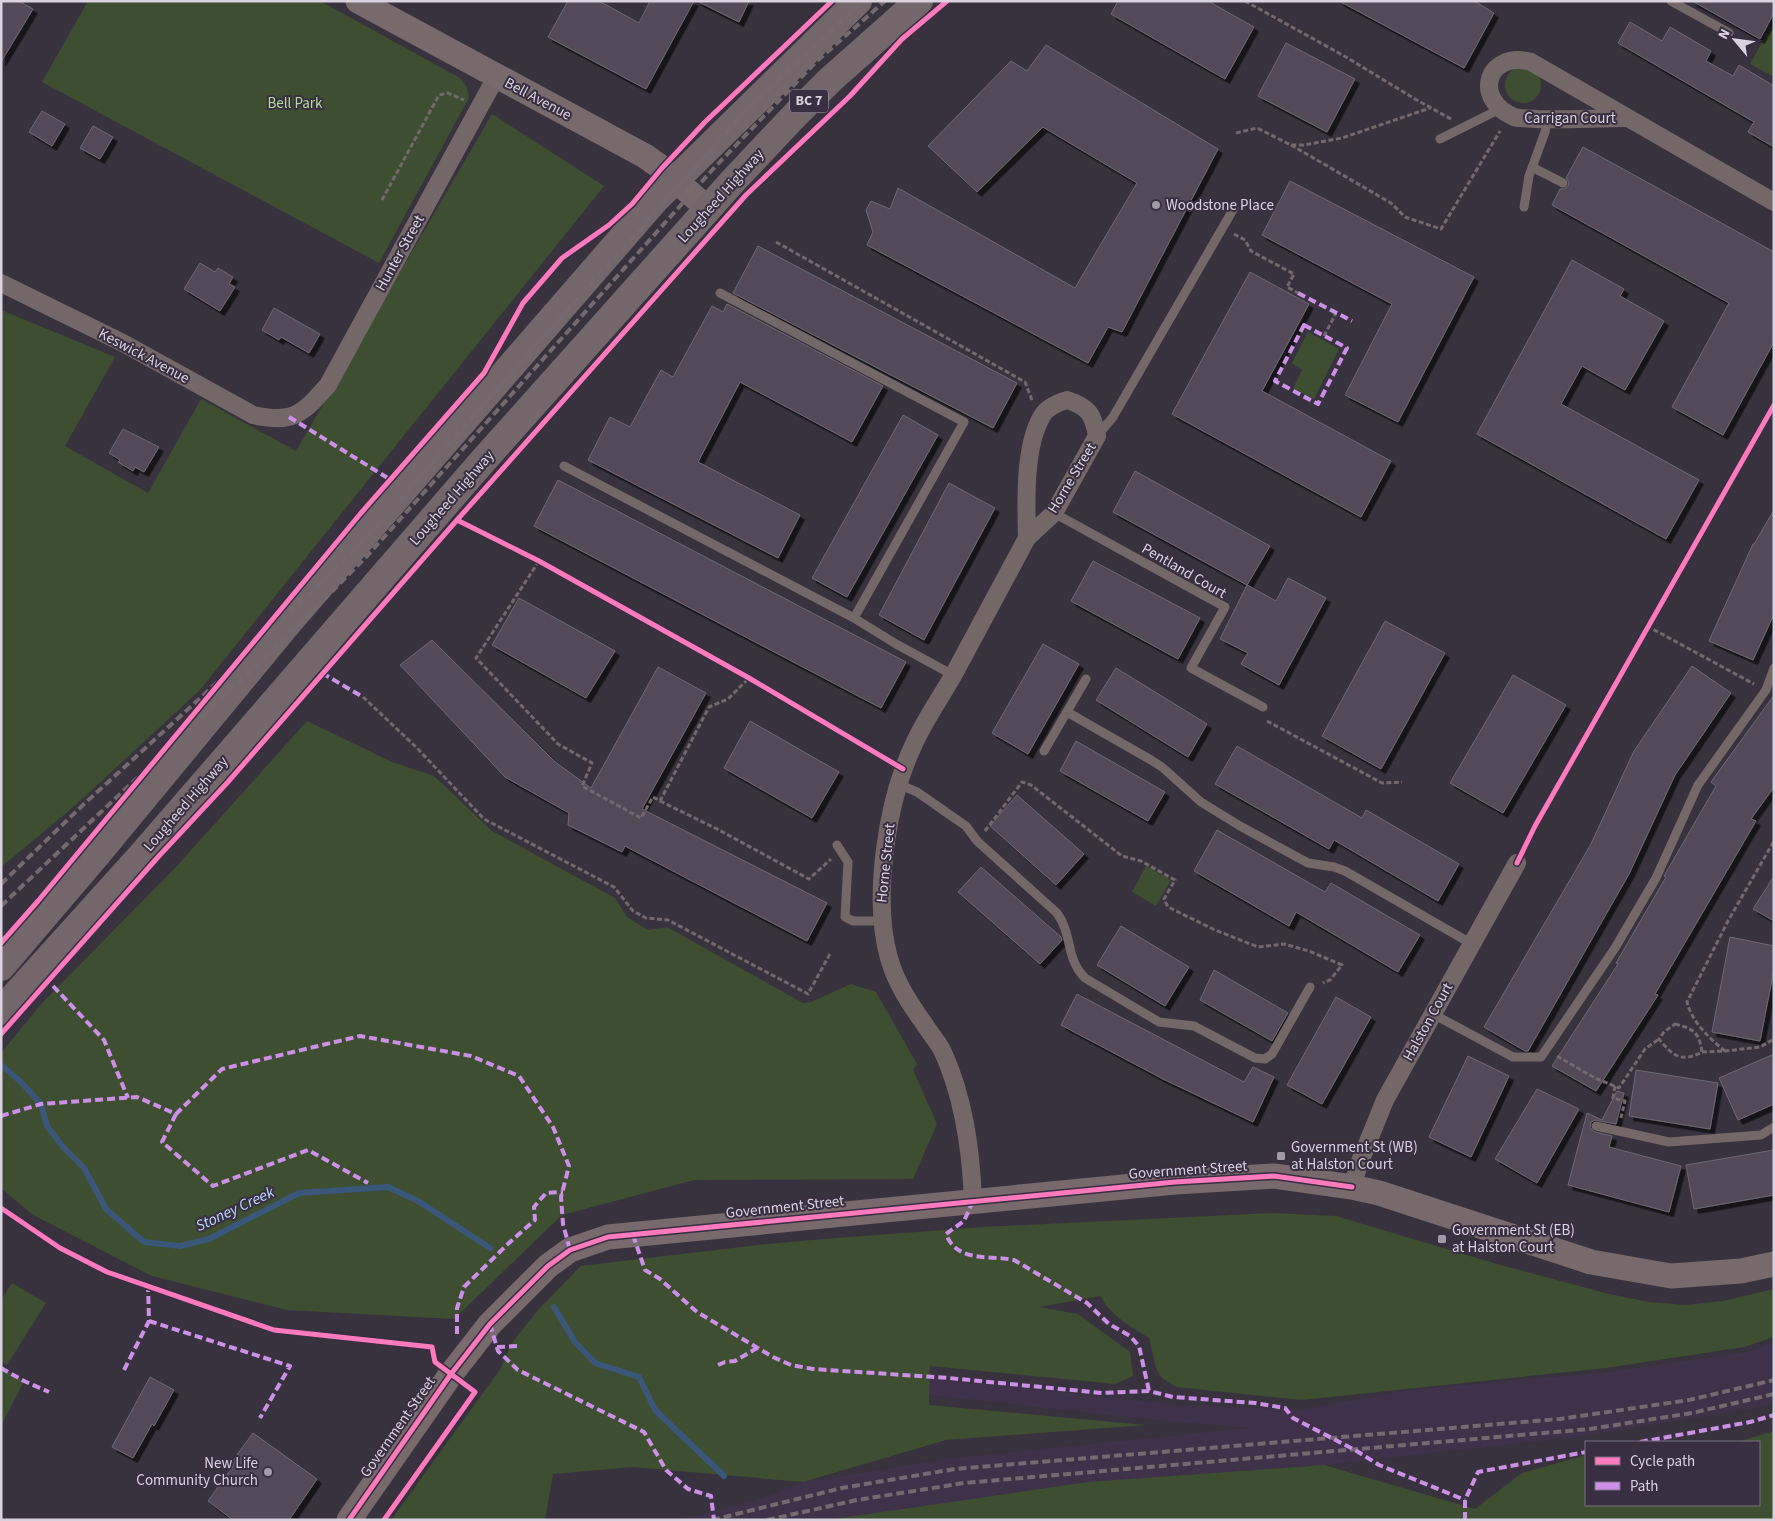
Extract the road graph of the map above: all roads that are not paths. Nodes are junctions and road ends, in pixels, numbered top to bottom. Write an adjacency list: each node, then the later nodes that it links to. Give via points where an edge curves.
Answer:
1 (358, 1): 6 (street, Bell Avenue)
2 (858, 1): 12 (main road, BC 7)
3 (919, 1): 17 (main road, Lougheed Highway / BC 7, via 797,113)
4 (1671, 1): 5 (lane)
5 (1729, 33)
6 (496, 77): 12 (street, Bell Avenue, via 645,156); 20 (street, Hunter Street, via 328,385 306,409)
7 (1502, 117): 8 (street, Carrigan Court, via 1489,95 1490,77 1501,64 1518,59 1531,62); 9 (street, Carrigan Court); 10 (lane, via 1465,126)
8 (1625, 118): 9 (street, Carrigan Court); 14 (street, Carrigan Court)
9 (1548, 119): 11 (lane)
10 (1440, 139)
11 (1532, 167): 13 (lane); 15 (lane)
12 (676, 181): 17 (street, Bell Avenue); 38 (main road, BC 7, via 655,200 288,623)
13 (1563, 183)
14 (1774, 202)
15 (1524, 207)
16 (1234, 208): 21 (lane, via 1113,417)
17 (708, 209): 40 (main road, Lougheed Highway / BC 7, via 481,464 142,856)
18 (1, 283): 20 (street, Keswick Avenue, via 123,343 253,415 270,419)
19 (720, 292): 25 (lane, via 964,422)
20 (289, 418)
21 (1097, 436): 23 (street, Horne Street); 24 (street, Horne Street, via 1093,417 1080,404 1067,400 1054,404 1042,415 1031,444)
22 (564, 466): 25 (lane)
23 (1054, 513): 24 (street, Horne Street); 30 (lane, Pentland Court, via 1225,607 1192,668)
24 (1027, 538): 27 (street, Horne Street)
25 (854, 618): 27 (lane)
26 (1774, 668): 29 (lane)
27 (953, 675): 33 (street, Horne Street, via 914,742)
28 (1086, 679): 31 (lane)
29 (1771, 684): 41 (lane, via 1698,785 1656,878 1615,948 1541,1057 1513,1057)
30 (1263, 708)
31 (1068, 712): 32 (lane); 37 (lane, via 1162,767 1201,802 1240,826 1308,863 1345,871)
32 (1044, 752)
33 (898, 784): 36 (street, Horne Street, via 883,873); 39 (lane, via 917,792 966,826 977,841 1057,913 1066,927 1072,961 1085,978 1159,1022 1194,1026 1255,1058 1265,1059 1272,1054)
34 (839, 848): 36 (lane, via 848,862 845,917 853,921)
35 (1517, 863): 37 (street, Halston Court)
36 (883, 921): 45 (street, Horne Street, via 889,958 906,998 941,1049 962,1104)
37 (1472, 944): 41 (street, Halston Court)
38 (1, 968)
39 (1310, 987)
40 (1, 1011)
41 (1433, 1014): 44 (street, Halston Court, via 1385,1100)
42 (1596, 1126): 43 (lane, via 1670,1142 1761,1135)
43 (1774, 1127)
44 (1352, 1187): 45 (street, Government Street, via 1274,1176); 46 (street, Government Street, via 1380,1193 1591,1262 1671,1276 1741,1271)
45 (973, 1201): 47 (street, Government Street, via 608,1237 570,1250 548,1266 490,1324)
46 (1774, 1264)
47 (349, 1520)

